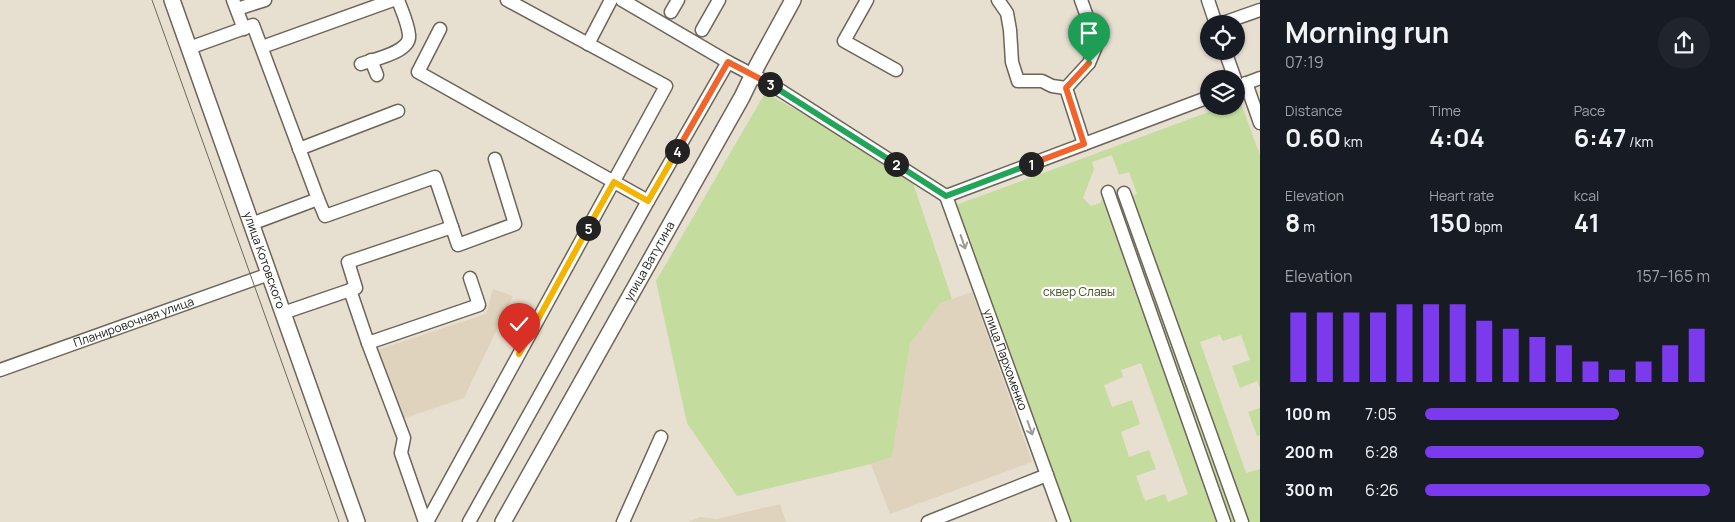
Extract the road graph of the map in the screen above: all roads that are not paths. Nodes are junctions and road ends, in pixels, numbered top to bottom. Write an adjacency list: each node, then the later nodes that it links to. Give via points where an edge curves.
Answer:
1 (172, 0): 25 (main road, улица Котовского)
2 (265, 0): 15 (street)
3 (393, 0): 24 (street)
4 (398, 0): 28 (street, via 409,36 408,43 402,49 366,62)
5 (507, 0): 23 (street)
6 (611, 0): 23 (street)
7 (622, 0): 26 (street)
8 (678, 0): 17 (street)
9 (719, 0): 22 (street)
10 (793, 0): 29 (main road, улица Ватутина)
11 (867, 0): 27 (street, via 844,41)
12 (998, 0): 32 (street, via 1006,13 1012,62 1018,81 1042,81)
13 (1081, 0): 32 (street, via 1097,44 1089,63)
14 (1208, 0): 18 (street)
15 (235, 5): 20 (street)
16 (1260, 10): 19 (street)
17 (671, 12)
18 (1213, 15)
19 (1245, 15)
20 (244, 29): 24 (street, via 254,25); 25 (street)
21 (440, 29): 40 (street, via 418,72)
22 (702, 30)
23 (588, 44): 40 (street, via 666,86)
24 (262, 47): 38 (street)
25 (189, 48): 46 (main road, улица Котовского)
26 (728, 62): 29 (street); 45 (street)
27 (896, 70)
28 (377, 75)
29 (752, 75): 43 (street); 59 (main road, улица Ватутина)
30 (1260, 78): 31 (street)
31 (1245, 82)
32 (1066, 88): 37 (street)
33 (1245, 96): 36 (street)
34 (1200, 100): 37 (street)
35 (398, 111): 38 (street)
36 (1260, 123)
37 (1084, 144): 43 (street)
38 (299, 149): 44 (street)
39 (494, 159): 47 (street, via 515,224 458,245)
40 (614, 182): 45 (street); 57 (street)
41 (1108, 192): 63 (street)
42 (1124, 194): 64 (street)
43 (946, 196): 55 (street, улица Пархоменко, one-way to 55)
44 (318, 199): 46 (street); 47 (street, via 325,216 435,177)
45 (648, 201): 58 (street)
46 (251, 224): 48 (main road, улица Котовского)
47 (452, 227): 50 (street, via 348,262 356,288)
48 (269, 274): 51 (main road, улица Котовского); 53 (street, Планировочная улица)
49 (470, 278): 52 (street, via 479,305)
50 (350, 290): 51 (street); 52 (street)
51 (283, 313): 56 (main road, улица Котовского)
52 (368, 343): 57 (street, via 404,438 401,453)
53 (0, 370)
54 (662, 437): 60 (street)
55 (1047, 475): 61 (street); 62 (street, улица Пархоменко)
56 (356, 522)
57 (426, 522)
58 (469, 522)
59 (503, 522)
60 (623, 522)
61 (928, 522)
62 (1064, 522)
63 (1224, 522)
64 (1242, 522)

